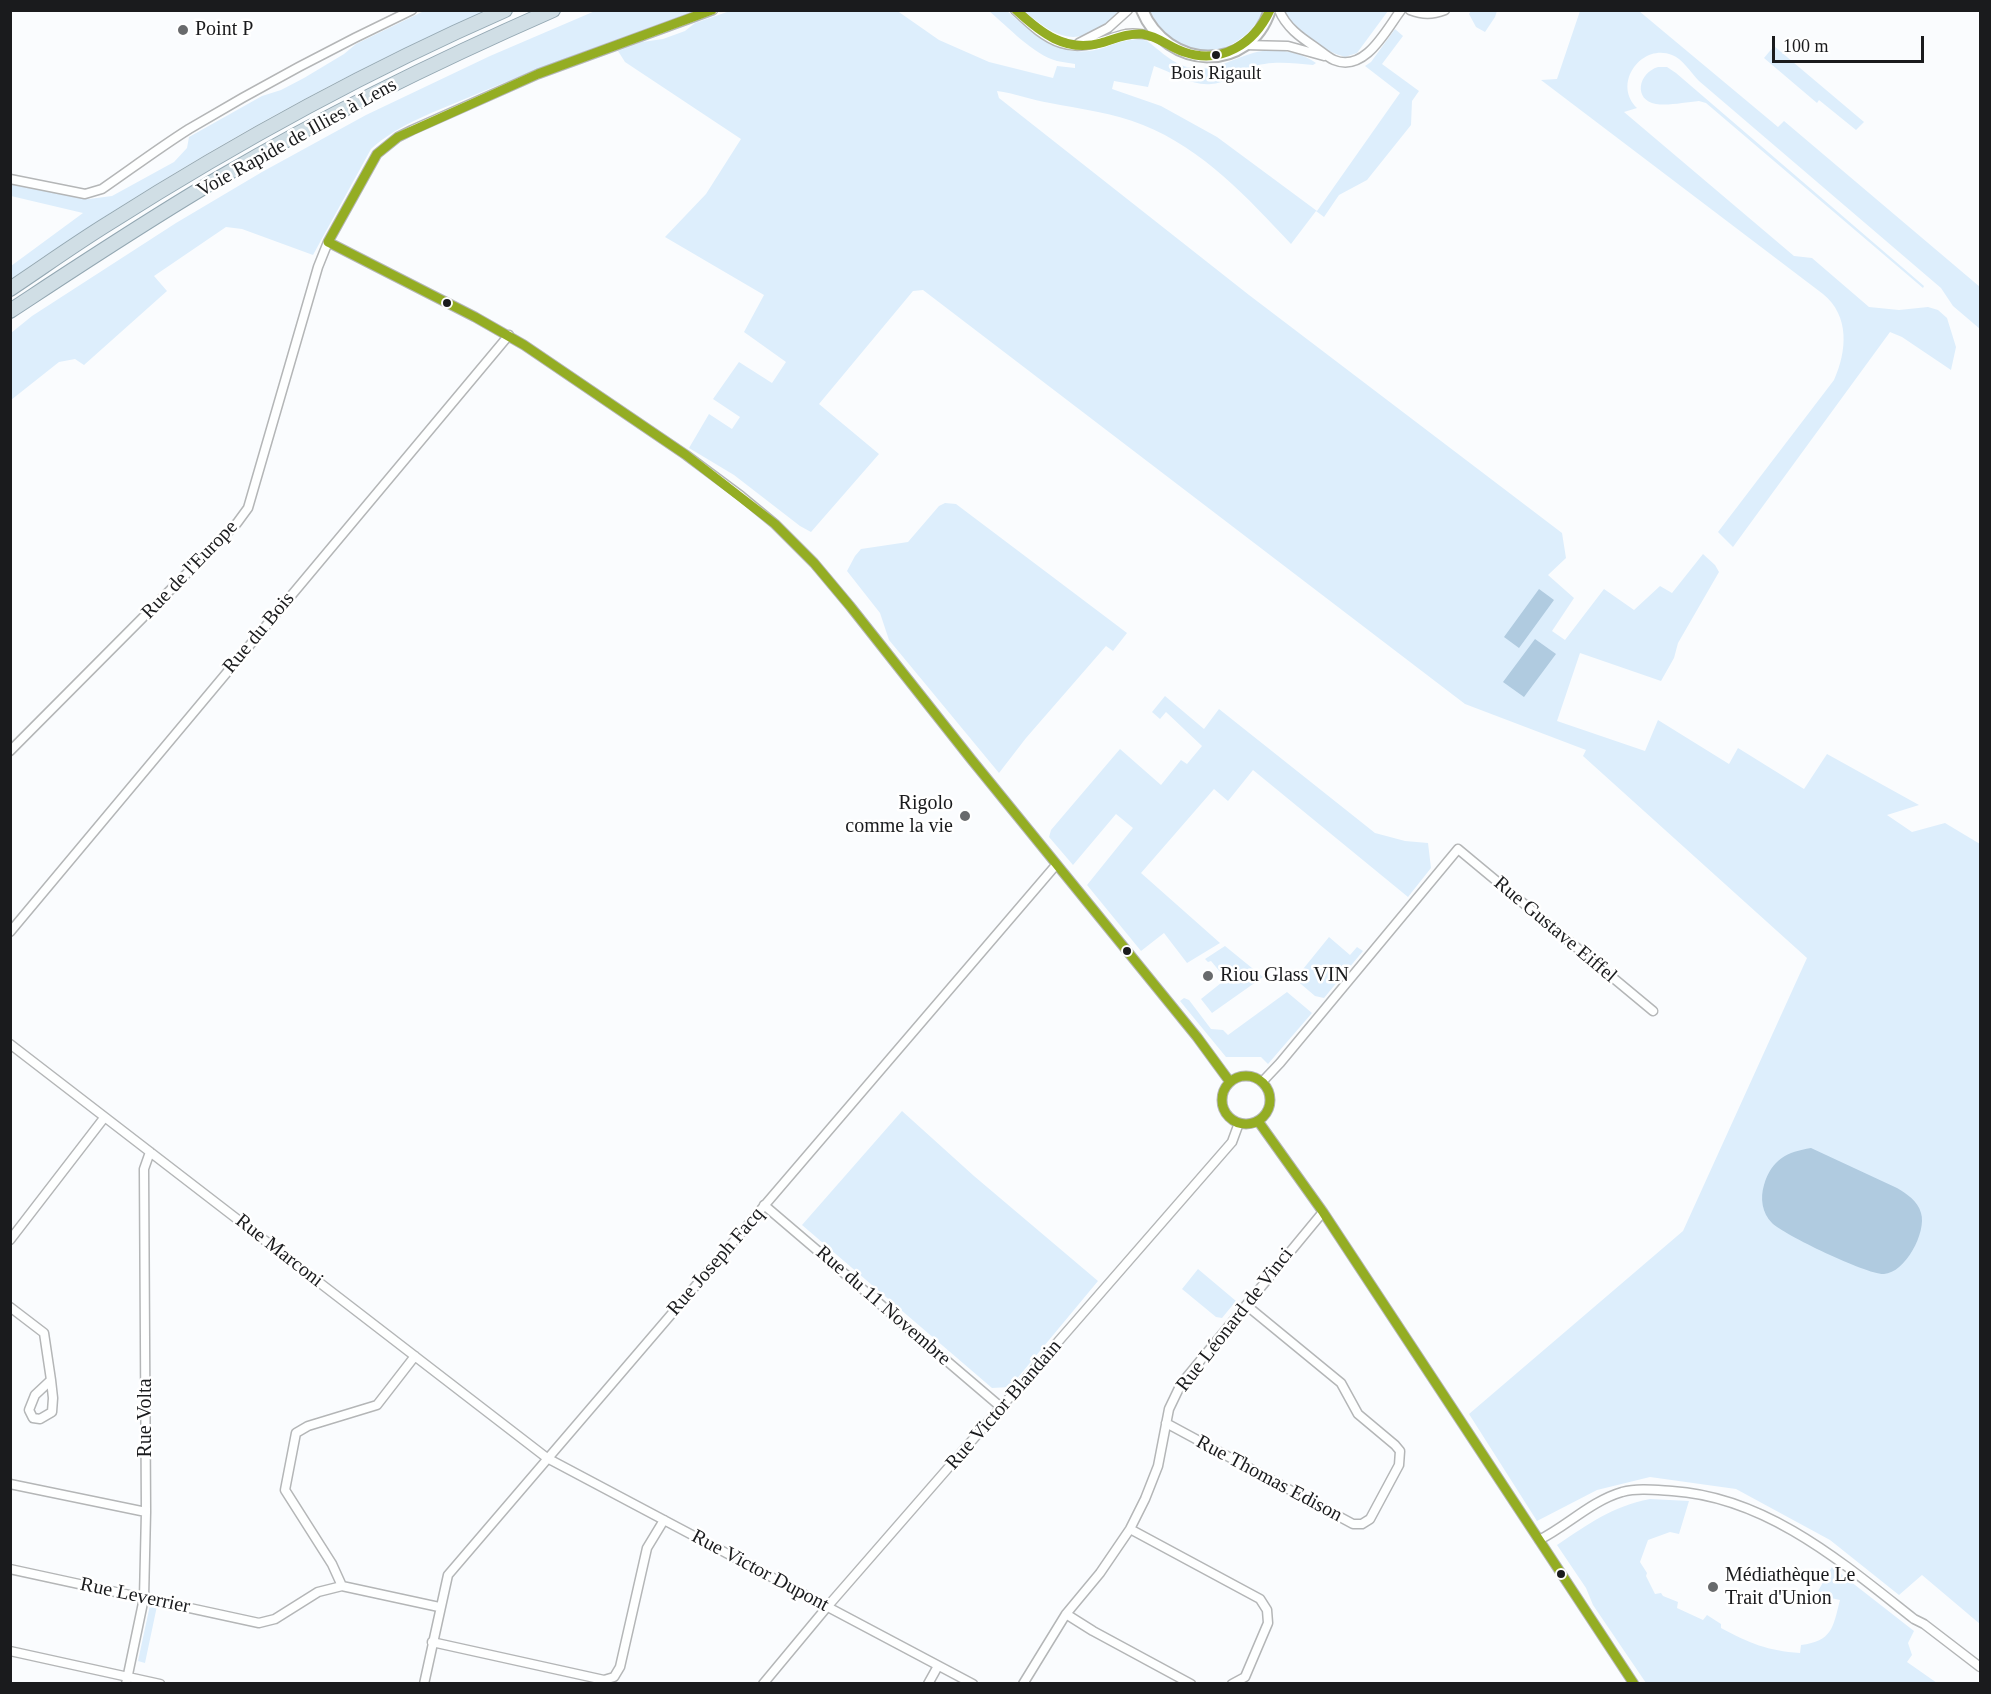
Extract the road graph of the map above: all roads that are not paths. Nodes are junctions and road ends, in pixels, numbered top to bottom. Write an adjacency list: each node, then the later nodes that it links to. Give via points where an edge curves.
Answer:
1 (412, 10): 17 (street, via 215,114 93,193)
2 (505, 10): 20 (highway, via 248,140 108,224)
3 (553, 10): 19 (highway, Voie Rapide de Illies à Lens, via 294,136 152,218)
4 (713, 10): 18 (street, Rue de l'Europe, via 538,74 398,137 377,154)
5 (1015, 10): 14 (street, via 1049,38)
6 (1128, 10): 14 (street, via 1108,28)
7 (1142, 10): 13 (street)
8 (1270, 10): 15 (street, via 1261,29)
9 (1279, 10): 16 (street, via 1290,27)
10 (1401, 10): 16 (street, via 1360,59 1344,63)
11 (1410, 10): 12 (street, via 1427,14)
12 (1445, 10)
13 (1159, 37): 14 (street, via 1127,34 1092,45); 15 (street, via 1184,53 1205,57)
14 (1075, 45)
15 (1244, 45): 16 (street, via 1288,46)
16 (1327, 56)
17 (10, 179)
18 (328, 242): 23 (street); 24 (street, Rue de l'Europe, via 248,508 237,524)
19 (51, 284): 21 (highway, Voie Rapide de Illies à Lens); 22 (highway, via 34,305)
20 (13, 288)
21 (10, 311)
22 (10, 322)
23 (508, 335): 25 (street, via 686,455 789,538 843,598); 26 (street, Rue du Bois)
24 (10, 751)
25 (1056, 865): 29 (street); 35 (street, Rue Joseph Facq)
26 (10, 932)
27 (1653, 1011): 30 (street, Rue Gustave Eiffel, via 1458,849)
28 (10, 1044): 31 (street, Rue Marconi)
29 (1230, 1082): 30 (street, via 1250,1076); 33 (street, via 1223,1094 1223,1108)
30 (1262, 1082): 32 (street, via 1270,1098 1265,1115)
31 (104, 1118): 34 (street, Rue Marconi); 37 (street)
32 (1258, 1121): 33 (street); 36 (street)
33 (1239, 1123): 42 (street, Rue Victor Blandain, via 1232,1142)
34 (150, 1152): 40 (street, Rue Marconi); 46 (street, Rue Volta, via 144,1169)
35 (764, 1205): 42 (street, Rue du 11 Novembre); 44 (street, Rue Joseph Facq)
36 (1323, 1212): 38 (street, Rue Léonard de Vinci); 49 (street)
37 (10, 1240)
38 (1246, 1305): 43 (street, Rue Léonard de Vinci, via 1180,1384); 43 (street, Rue Thomas Edison, via 1341,1383 1358,1414 1400,1451 1399,1465 1370,1519 1353,1524)
39 (10, 1307): 41 (street, via 44,1333)
40 (415, 1356): 44 (street, Rue Marconi); 51 (street, via 377,1405 296,1433 285,1491)
41 (51, 1380)
42 (1002, 1408): 54 (street, Rue Victor Blandain)
43 (1166, 1423): 48 (street, Rue Léonard de Vinci, via 1158,1466)
44 (547, 1458): 47 (street, Rue Victor Dupont); 53 (street, Rue Joseph Facq, via 448,1575)
45 (10, 1484): 46 (street)
46 (146, 1512): 52 (street, Rue Volta)
47 (664, 1521): 54 (street, Rue Victor Dupont); 56 (street, via 647,1548 621,1666 614,1677 604,1680)
48 (1130, 1529): 55 (street, Rue Léonard de Vinci); 68 (street, via 1260,1599 1267,1610 1268,1623 1245,1677)
49 (1539, 1540): 59 (street, via 1622,1492 1685,1492 1724,1501 1765,1516 1837,1558); 69 (street)
50 (10, 1569): 52 (street, Rue Leverrier)
51 (342, 1586): 52 (street, Rue Leverrier, via 318,1592 275,1619 259,1623); 53 (street)
52 (144, 1598): 60 (street, Rue Volta)
53 (439, 1607): 56 (street, Rue Joseph Facq)
54 (827, 1607): 58 (street, Rue Victor Dupont); 63 (street, Rue Victor Blandain)
55 (1066, 1614): 66 (street, Rue Léonard de Vinci); 67 (street)
56 (432, 1642): 62 (street, Rue Joseph Facq)
57 (10, 1651): 60 (street)
58 (938, 1666): 64 (street); 65 (street, Rue Victor Dupont)
59 (1980, 1667)
60 (127, 1680): 61 (street)
61 (160, 1683)
62 (424, 1683)
63 (763, 1683)
64 (928, 1683)
65 (973, 1683)
66 (1023, 1683)
67 (1191, 1683)
68 (1232, 1683)
69 (1634, 1683)

